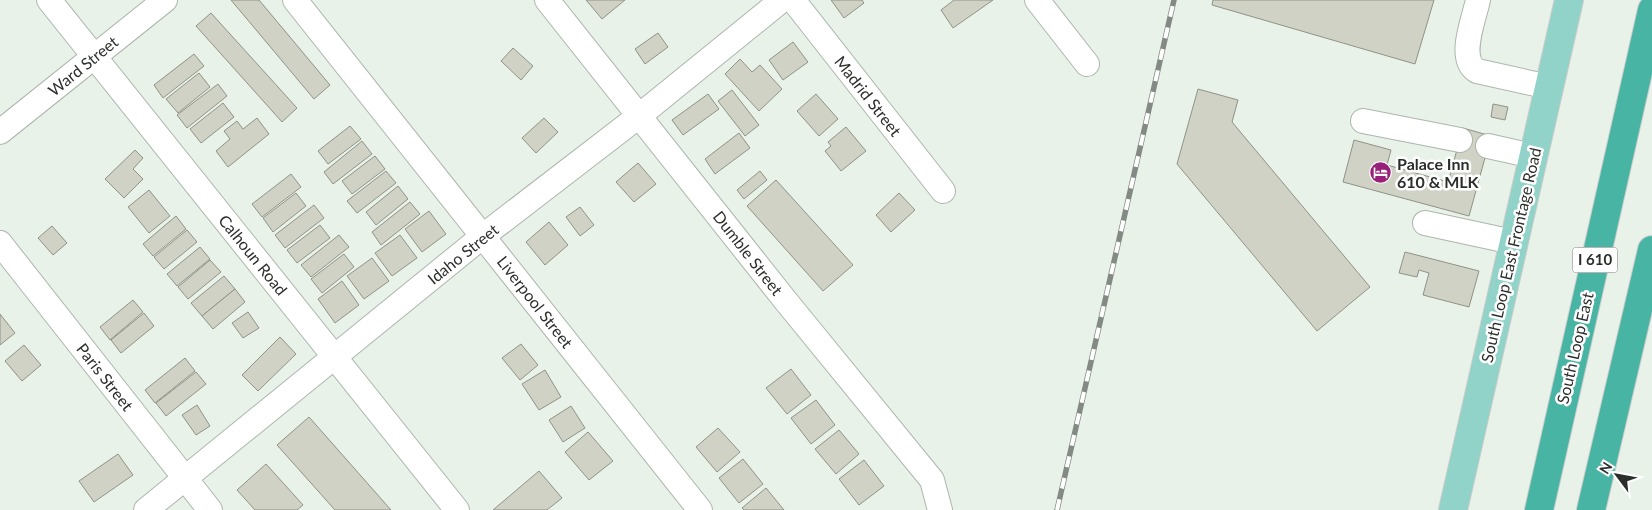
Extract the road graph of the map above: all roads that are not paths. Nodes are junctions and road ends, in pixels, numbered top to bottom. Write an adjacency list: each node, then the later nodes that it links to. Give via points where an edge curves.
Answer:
1 (49, 0): 11 (street, Calhoun Road)
2 (165, 0): 11 (street, Ward Street)
3 (295, 0): 22 (street, Liverpool Street)
4 (547, 0): 14 (street, Dumble Street)
5 (782, 0): 14 (street, Idaho Street)
6 (793, 0): 20 (street, Madrid Street)
7 (1037, 0): 12 (street)
8 (1478, 0): 13 (street, via 1466,54 1471,68)
9 (1569, 0): 13 (main road, South Loop East Frontage Road)
10 (1652, 10): 34 (highway, South Loop East / I 610)
11 (94, 57): 16 (street, Ward Street); 26 (street, Calhoun Road)
12 (1087, 64)
13 (1549, 87): 19 (main road, South Loop East Frontage Road)
14 (639, 116): 22 (street, Idaho Street); 32 (street, Dumble Street, via 932,480)
15 (1363, 121): 17 (street)
16 (0, 132)
17 (1460, 140)
18 (1488, 146): 19 (street)
19 (1533, 156): 23 (main road, South Loop East Frontage Road)
20 (943, 191)
21 (1425, 223): 23 (street)
22 (483, 236): 26 (street, Idaho Street); 31 (street, Liverpool Street)
23 (1513, 242): 33 (main road, South Loop East Frontage Road)
24 (0, 243): 27 (street, Paris Street)
25 (1652, 250): 35 (highway)
26 (335, 358): 27 (street, Idaho Street); 30 (street, Calhoun Road)
27 (185, 479): 28 (street, Idaho Street); 29 (street, Paris Street)
28 (146, 510)
29 (210, 510)
30 (457, 510)
31 (700, 510)
32 (940, 510)
33 (1453, 510)
34 (1538, 510)
35 (1591, 510)

